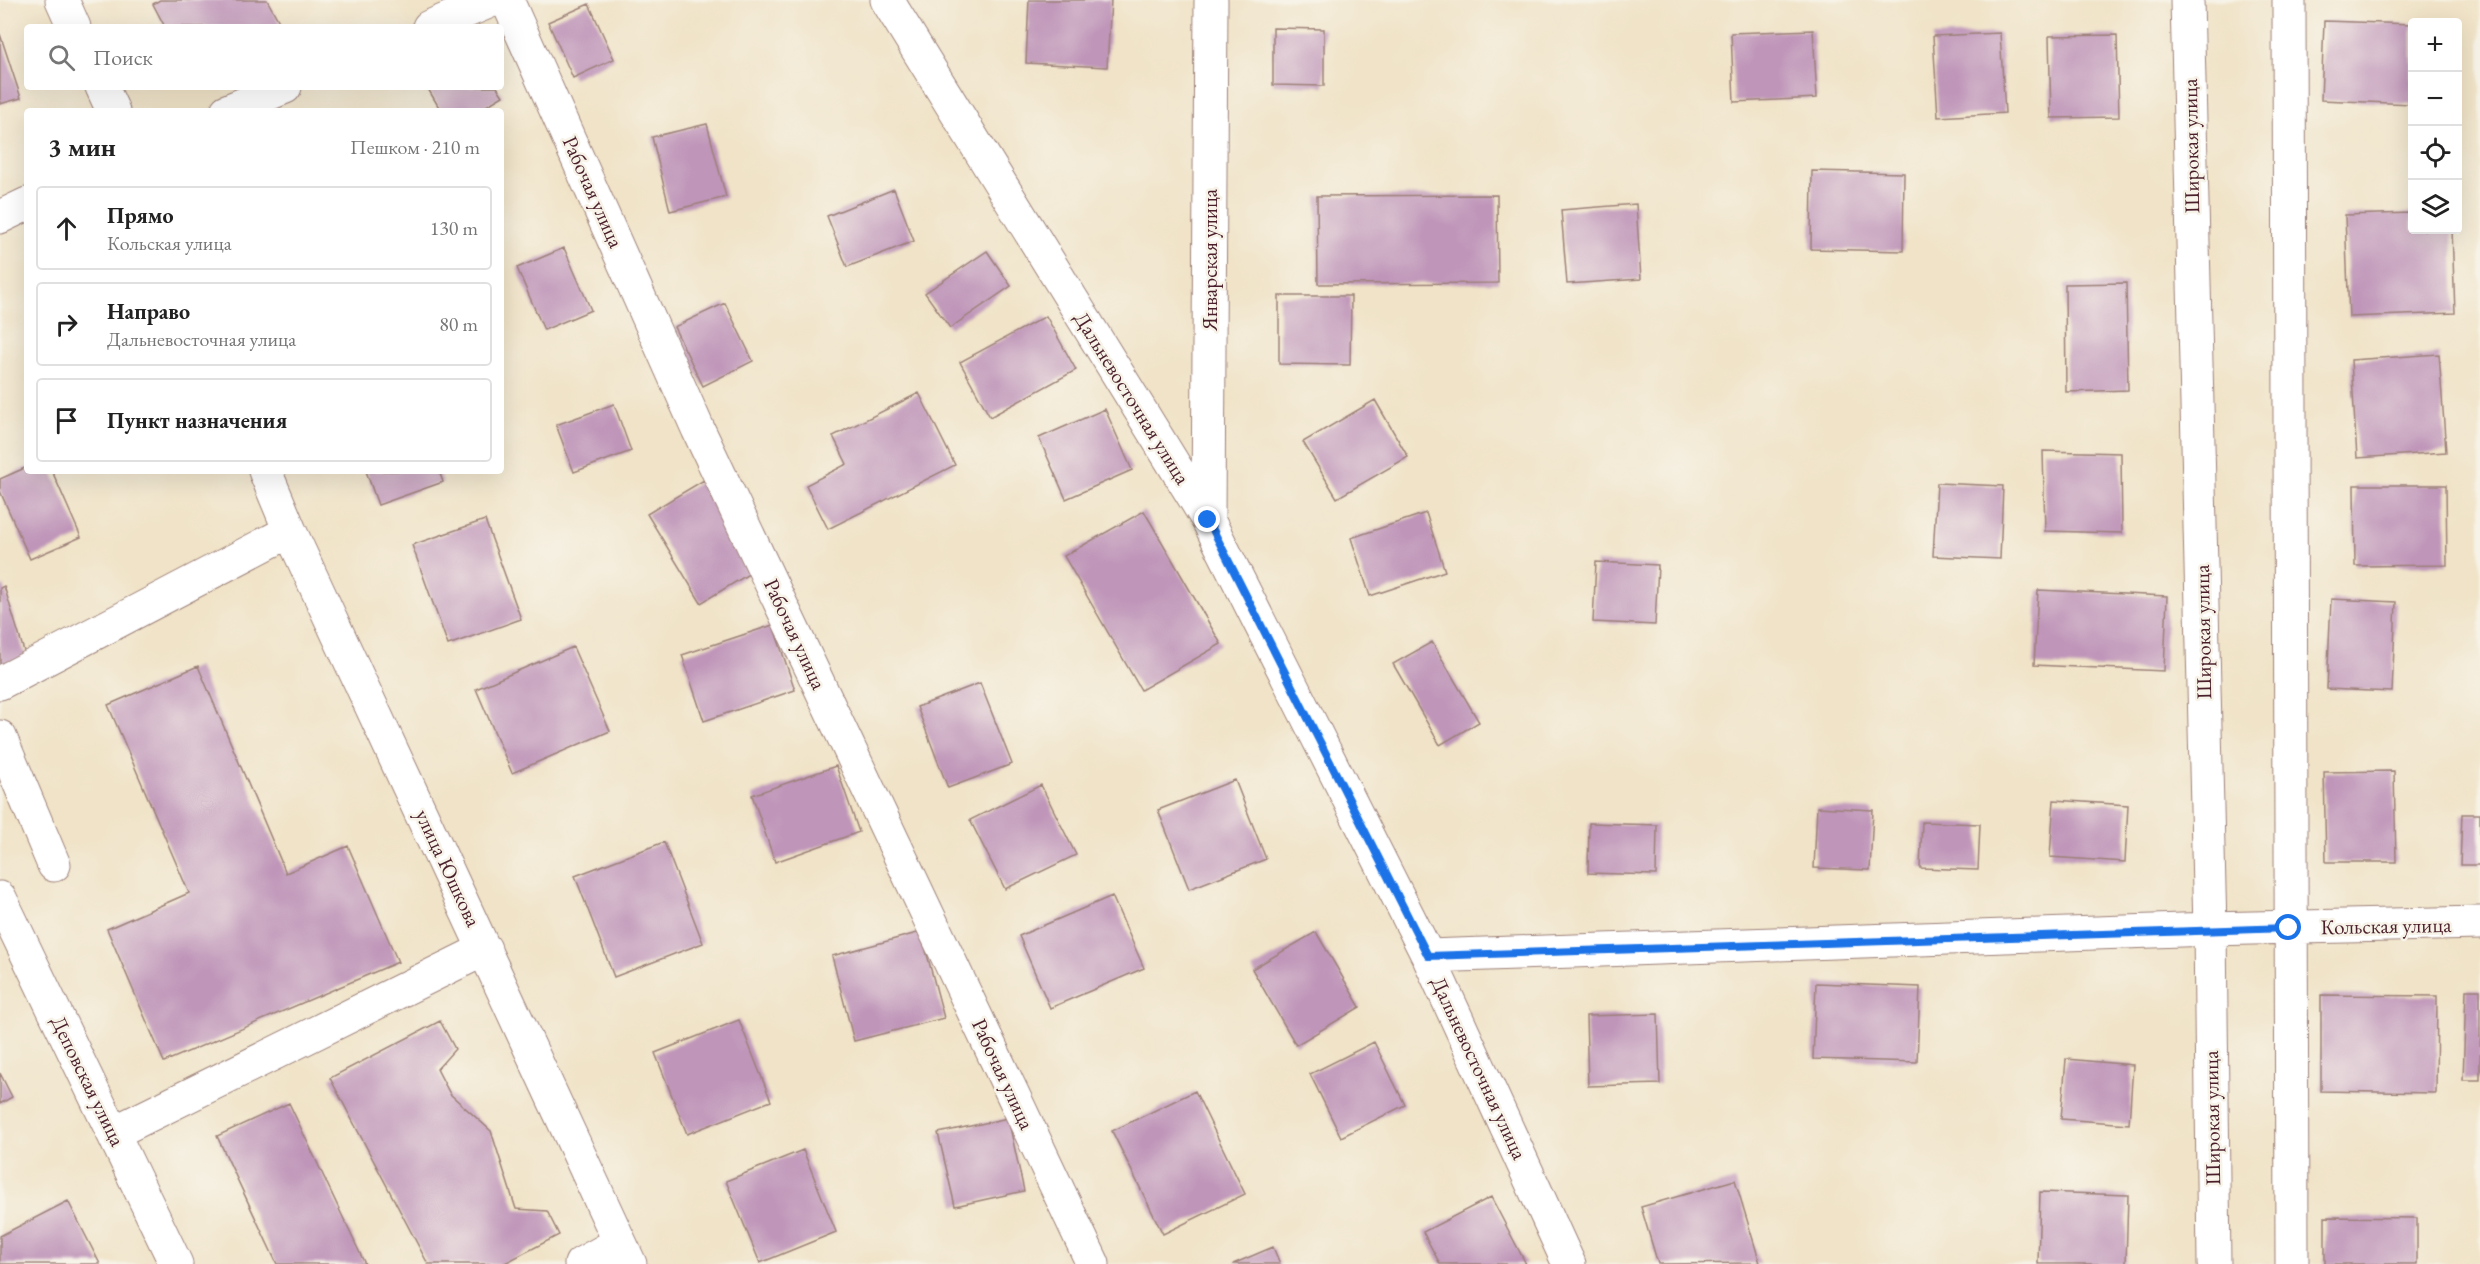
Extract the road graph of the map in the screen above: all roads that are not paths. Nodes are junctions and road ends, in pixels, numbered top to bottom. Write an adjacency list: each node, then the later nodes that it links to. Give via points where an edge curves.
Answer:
1 (62, 0): 8 (street)
2 (493, 0): 9 (street)
3 (507, 0): 32 (street, Рабочая улица, via 698,429)
4 (887, 0): 17 (street, Дальневосточная улица)
5 (1211, 0): 17 (street, Январская улица)
6 (2187, 0): 25 (street, Широкая улица)
7 (2289, 0): 24 (street)
8 (73, 24)
9 (436, 24)
10 (103, 90): 12 (street)
11 (278, 90): 13 (street)
12 (112, 108)
13 (234, 108)
14 (24, 205): 15 (street)
15 (0, 217)
16 (266, 474): 18 (street, улица Юшкова)
17 (1208, 520): 27 (street, Дальневосточная улица)
18 (290, 531): 19 (street); 26 (street, улица Юшкова)
19 (0, 683)
20 (0, 737): 21 (street)
21 (54, 865)
22 (0, 898): 28 (street, Деповская улица)
23 (2480, 923): 24 (street, Кольская улица)
24 (2289, 928): 25 (street, Кольская улица); 35 (street)
25 (2210, 929): 27 (street, Кольская улица); 34 (street, Широкая улица)
26 (485, 949): 28 (street); 29 (street, улица Юшкова)
27 (1428, 956): 33 (street, Дальневосточная улица)
28 (113, 1133): 30 (street, Деповская улица)
29 (624, 1254): 31 (street)
30 (176, 1264)
31 (581, 1264)
32 (1093, 1264)
33 (1569, 1264)
34 (2214, 1264)
35 (2292, 1264)

